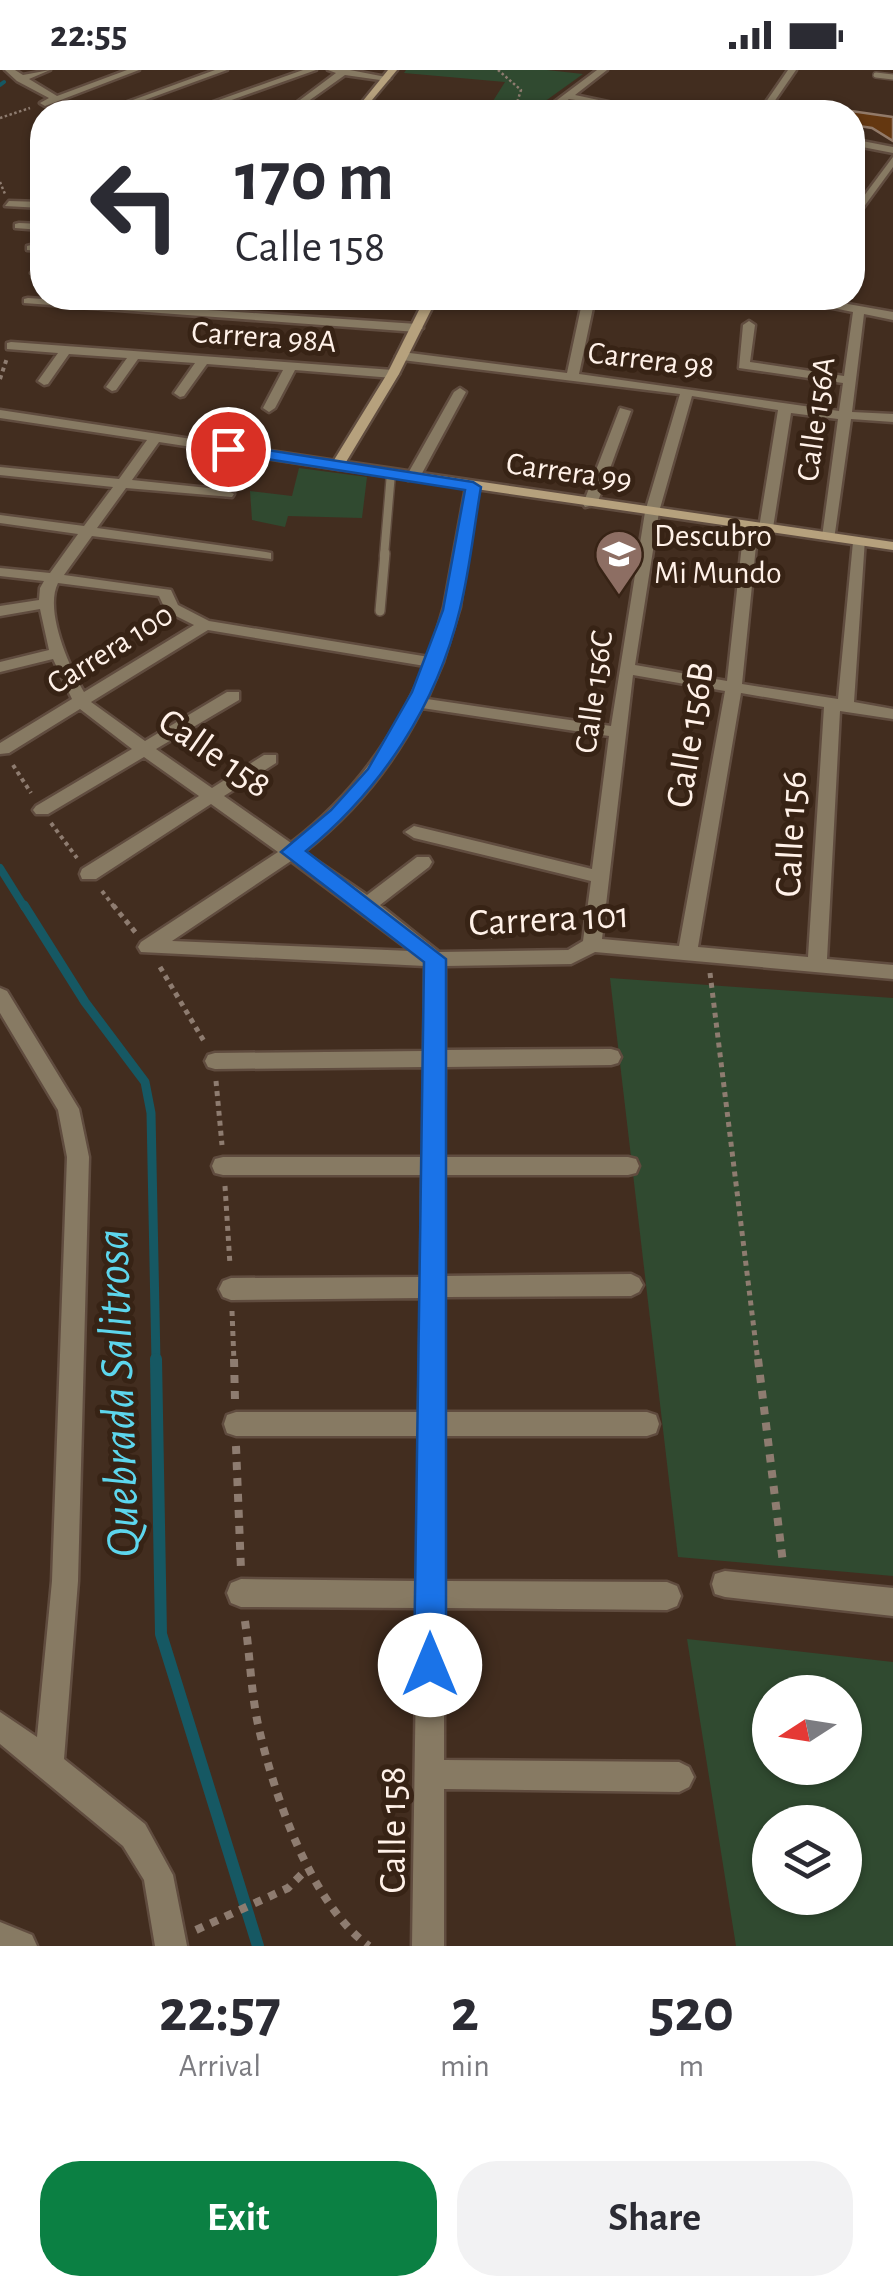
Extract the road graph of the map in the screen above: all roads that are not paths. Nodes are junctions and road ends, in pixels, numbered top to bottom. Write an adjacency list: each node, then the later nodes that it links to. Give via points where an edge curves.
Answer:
1 (9, 70): 13 (street)
2 (46, 70): 13 (street)
3 (135, 70): 16 (street)
4 (223, 70): 17 (street)
5 (312, 70): 18 (street)
6 (792, 70): 23 (street)
7 (338, 71): 10 (street); 19 (street)
8 (585, 72): 9 (street)
9 (601, 72): 14 (street)
10 (390, 74): 20 (street)
11 (876, 75): 12 (lane)
12 (893, 76)
13 (20, 79): 15 (street)
14 (567, 96): 21 (street); 22 (street)
15 (49, 100)
16 (53, 100)
17 (139, 100)
18 (225, 100)
19 (303, 100)
20 (368, 100)
21 (562, 100)
22 (588, 100)
23 (771, 100)
24 (865, 145): 25 (street)
25 (893, 150)
26 (893, 160): 27 (street)
27 (865, 201)
28 (9, 204): 29 (street)
29 (30, 205)
30 (20, 226): 31 (street)
31 (30, 226)
32 (158, 310): 39 (street)
33 (425, 310): 39 (street)
34 (586, 310): 47 (street)
35 (859, 310): 49 (street, Calle 156A)
36 (864, 310): 37 (street)
37 (893, 316)
38 (749, 326): 49 (street, via 743,366)
39 (417, 328): 43 (street)
40 (11, 346): 41 (street, Carrera 98A)
41 (66, 350): 42 (street, Carrera 98A); 48 (street)
42 (135, 355): 44 (street, Carrera 98A); 50 (street)
43 (402, 356): 46 (street); 47 (street, Carrera 98)
44 (204, 360): 45 (street, Carrera 98A); 53 (street)
45 (292, 366): 46 (street, Carrera 98A); 54 (street)
46 (393, 374): 61 (street)
47 (572, 378): 52 (street, Carrera 98)
48 (44, 380)
49 (849, 380): 58 (street, Calle 156A)
50 (112, 387)
51 (460, 392): 64 (street)
52 (687, 392): 55 (street, Carrera 98); 69 (street, Calle 156C)
53 (180, 393)
54 (268, 408)
55 (785, 408): 58 (street, Carrera 98); 71 (street, Calle 156B)
56 (625, 411): 68 (street)
57 (0, 414): 60 (street, Carrera 99)
58 (844, 416): 59 (street, Carrera 98); 73 (street, Calle 156A)
59 (893, 418)
60 (154, 438): 61 (street, Carrera 99); 65 (street)
61 (338, 465): 63 (street, Carrera 99)
62 (0, 471): 65 (street)
63 (391, 473): 64 (street, Carrera 99); 81 (lane)
64 (413, 477): 66 (street, Carrera 99)
65 (118, 484): 67 (street); 72 (street)
66 (473, 487): 68 (street, Carrera 99); 84 (street, via 451,610)
67 (227, 494)
68 (590, 504): 69 (street, Carrera 99)
69 (652, 512): 71 (street, Carrera 99); 86 (street, Calle 156C)
70 (0, 518): 72 (street)
71 (759, 527): 73 (street, Carrera 99); 87 (street, Calle 156B)
72 (86, 531): 76 (street); 78 (street)
73 (829, 537): 74 (street, Carrera 99)
74 (860, 542): 75 (street, Carrera 99); 91 (street, Calle 156)
75 (893, 546)
76 (266, 556)
77 (0, 572): 78 (street)
78 (53, 578): 79 (street); 82 (street, via 166,593 172,608)
79 (46, 603): 80 (street); 83 (street, Calle 158)
80 (0, 610)
81 (380, 611)
82 (205, 625): 84 (street, Carrera 100); 89 (street, Carrera 100)
83 (59, 652): 85 (street); 89 (street, Calle 158)
84 (432, 662): 90 (street)
85 (0, 667)
86 (626, 668): 87 (street); 93 (street, Calle 156C)
87 (734, 687): 91 (street); 106 (street, Calle 156B)
88 (233, 696): 95 (street)
89 (82, 702): 94 (street, Carrera 100); 95 (street, Calle 158)
90 (415, 702): 93 (street); 100 (street, via 375,773)
91 (839, 706): 92 (street); 108 (street, Calle 156)
92 (893, 714)
93 (618, 732): 103 (street, Calle 156C)
94 (2, 749)
95 (145, 749): 97 (street, Calle 158); 98 (street)
96 (270, 759): 97 (street)
97 (213, 796): 100 (street, Calle 158); 102 (street)
98 (42, 810)
99 (414, 832): 103 (street)
100 (292, 852): 104 (street, Calle 158); 107 (street, Carrera 101, via 148,947)
101 (424, 862): 104 (street)
102 (89, 874)
103 (600, 877): 105 (street, Calle 156C)
104 (367, 905): 107 (street, Calle 158)
105 (592, 945): 106 (street, Carrera 101); 107 (street, Carrera 101, via 571,958)
106 (697, 954): 108 (street, Carrera 101)
107 (435, 959): 112 (street, Calle 158)
108 (817, 966): 109 (street, Carrera 101)
109 (893, 972)
110 (0, 996): 129 (street, via 68,1109 78,1157 65,1581)
111 (611, 1057): 112 (street)
112 (434, 1059): 113 (street); 116 (street, Calle 158)
113 (215, 1060)
114 (224, 1166): 116 (street)
115 (628, 1166): 116 (street)
116 (433, 1168): 119 (street, Calle 158)
117 (631, 1285): 119 (street)
118 (231, 1289): 119 (street)
119 (432, 1289): 120 (street, Calle 158)
120 (432, 1423): 121 (street); 122 (street); 125 (street, Calle 158)
121 (236, 1424)
122 (647, 1424)
123 (726, 1584): 127 (street)
124 (241, 1593): 125 (street)
125 (430, 1593): 126 (street); 130 (street, Calle 158)
126 (667, 1596)
127 (893, 1602)
128 (0, 1726): 129 (street)
129 (50, 1762): 134 (street, via 134,1835 158,1875)
130 (430, 1774): 131 (street); 135 (street, Calle 158)
131 (679, 1777)
132 (0, 1938): 133 (street)
133 (21, 1946)
134 (171, 1946)
135 (428, 1946)

